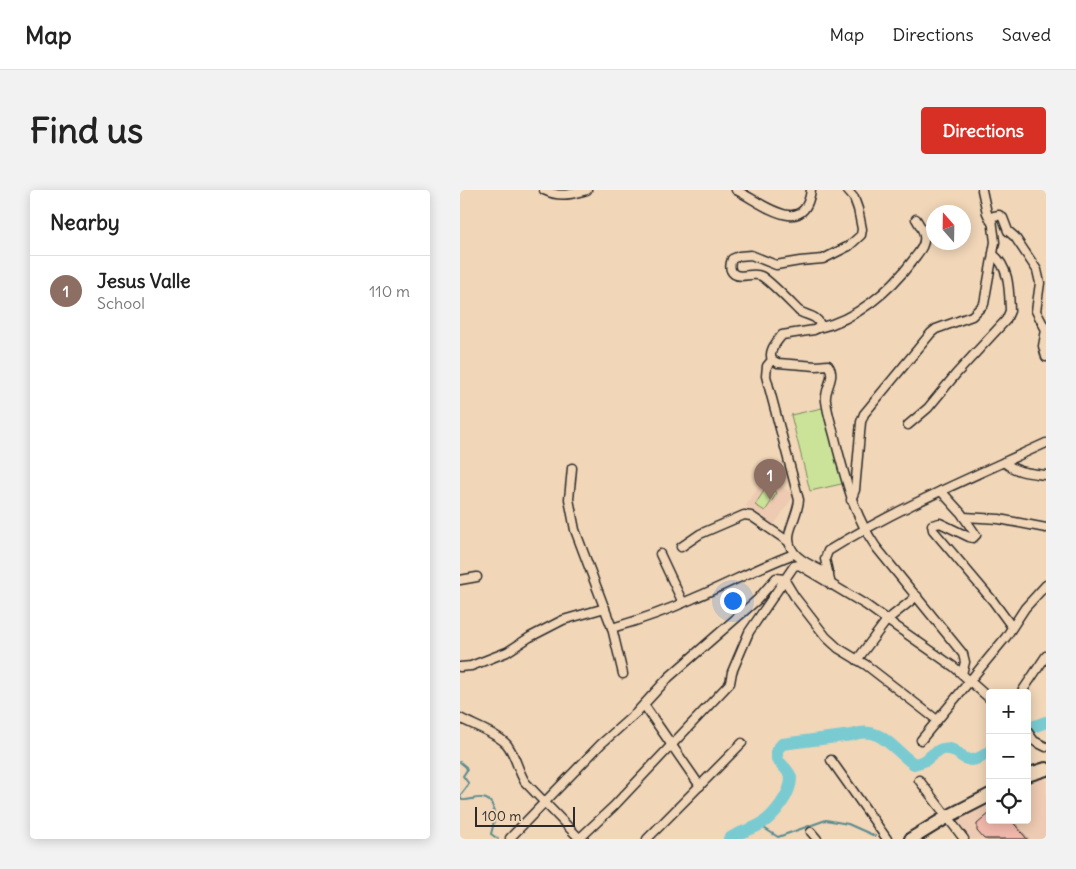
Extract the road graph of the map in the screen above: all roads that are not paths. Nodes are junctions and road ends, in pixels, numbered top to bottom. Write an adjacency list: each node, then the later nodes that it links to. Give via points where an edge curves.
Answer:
1 (544, 190): 2 (street, via 564,196)
2 (587, 190)
3 (736, 190): 4 (street, via 780,214 793,216 800,214 806,206)
4 (811, 190)
5 (847, 190): 10 (street, via 854,198 862,229 861,235 849,246 817,260 776,265 757,256 745,255 732,259 730,264 734,274 754,274 765,278 799,311 815,317 820,324)
6 (982, 190): 8 (street)
7 (916, 219): 10 (street, via 924,235 922,247 895,282 881,297 831,325)
8 (992, 223): 9 (street); 11 (street, via 994,216 1003,218 1008,231 1037,270 1040,282 1036,311 1046,330 1043,346)
9 (993, 254): 13 (street, via 1008,280 1009,314 928,408); 19 (street, via 982,308 972,316 936,329 864,414)
10 (818, 328): 12 (street, via 782,335 771,351)
11 (1046, 357)
12 (772, 360): 19 (street, via 828,365 831,368 826,399); 23 (street, via 767,366 766,376 799,500)
13 (908, 425)
14 (1046, 443): 15 (street)
15 (1004, 462): 17 (street, via 1020,471); 18 (street)
16 (572, 468): 35 (street, via 569,499 575,530)
17 (1046, 475)
18 (941, 491): 20 (street); 22 (street)
19 (851, 500): 22 (street)
20 (964, 517): 21 (street, via 999,519); 37 (street, via 974,530 976,535 973,538 940,523 932,525 932,530)
21 (1046, 528)
22 (864, 529): 27 (street, via 828,551 825,559); 33 (street)
23 (789, 542): 24 (street, via 751,516 744,515 700,534); 26 (street)
24 (681, 547)
25 (660, 554): 34 (street)
26 (794, 554): 27 (street); 34 (street)
27 (829, 574): 31 (street)
28 (477, 577): 30 (street)
29 (784, 579): 31 (street, via 794,566 799,565); 40 (street, via 826,637); 47 (street, via 776,578 757,600 669,677); 53 (street, via 749,632 730,683)
30 (460, 580)
31 (831, 585): 36 (street)
32 (1046, 585): 37 (street)
33 (916, 596): 36 (street); 43 (street, via 963,654)
34 (683, 603): 38 (street)
35 (605, 608): 38 (street); 41 (street, via 563,620 507,652)
36 (887, 620): 40 (street); 43 (street)
37 (1012, 627): 44 (street)
38 (612, 628): 42 (street)
39 (1046, 656): 45 (street)
40 (857, 660): 49 (street)
41 (460, 667)
42 (623, 674)
43 (962, 674): 44 (street)
44 (969, 681): 46 (street); 49 (street)
45 (1024, 689)
46 (986, 696)
47 (644, 705): 53 (street); 61 (street, via 600,744)
48 (460, 718): 61 (street, via 508,745 525,782)
49 (937, 720): 51 (street)
50 (1031, 738): 54 (street)
51 (921, 740)
52 (742, 743): 59 (street)
53 (671, 745): 59 (street); 64 (street)
54 (1046, 747)
55 (831, 760): 66 (street)
56 (1046, 769): 57 (main road)
57 (1031, 774)
58 (919, 780): 62 (street)
59 (700, 786): 65 (street)
60 (986, 797): 62 (main road)
61 (544, 802): 63 (street); 64 (street)
62 (947, 817): 67 (main road); 68 (street)
63 (510, 838)
64 (579, 839)
65 (647, 839)
66 (887, 839)
67 (911, 839)
68 (964, 839)

